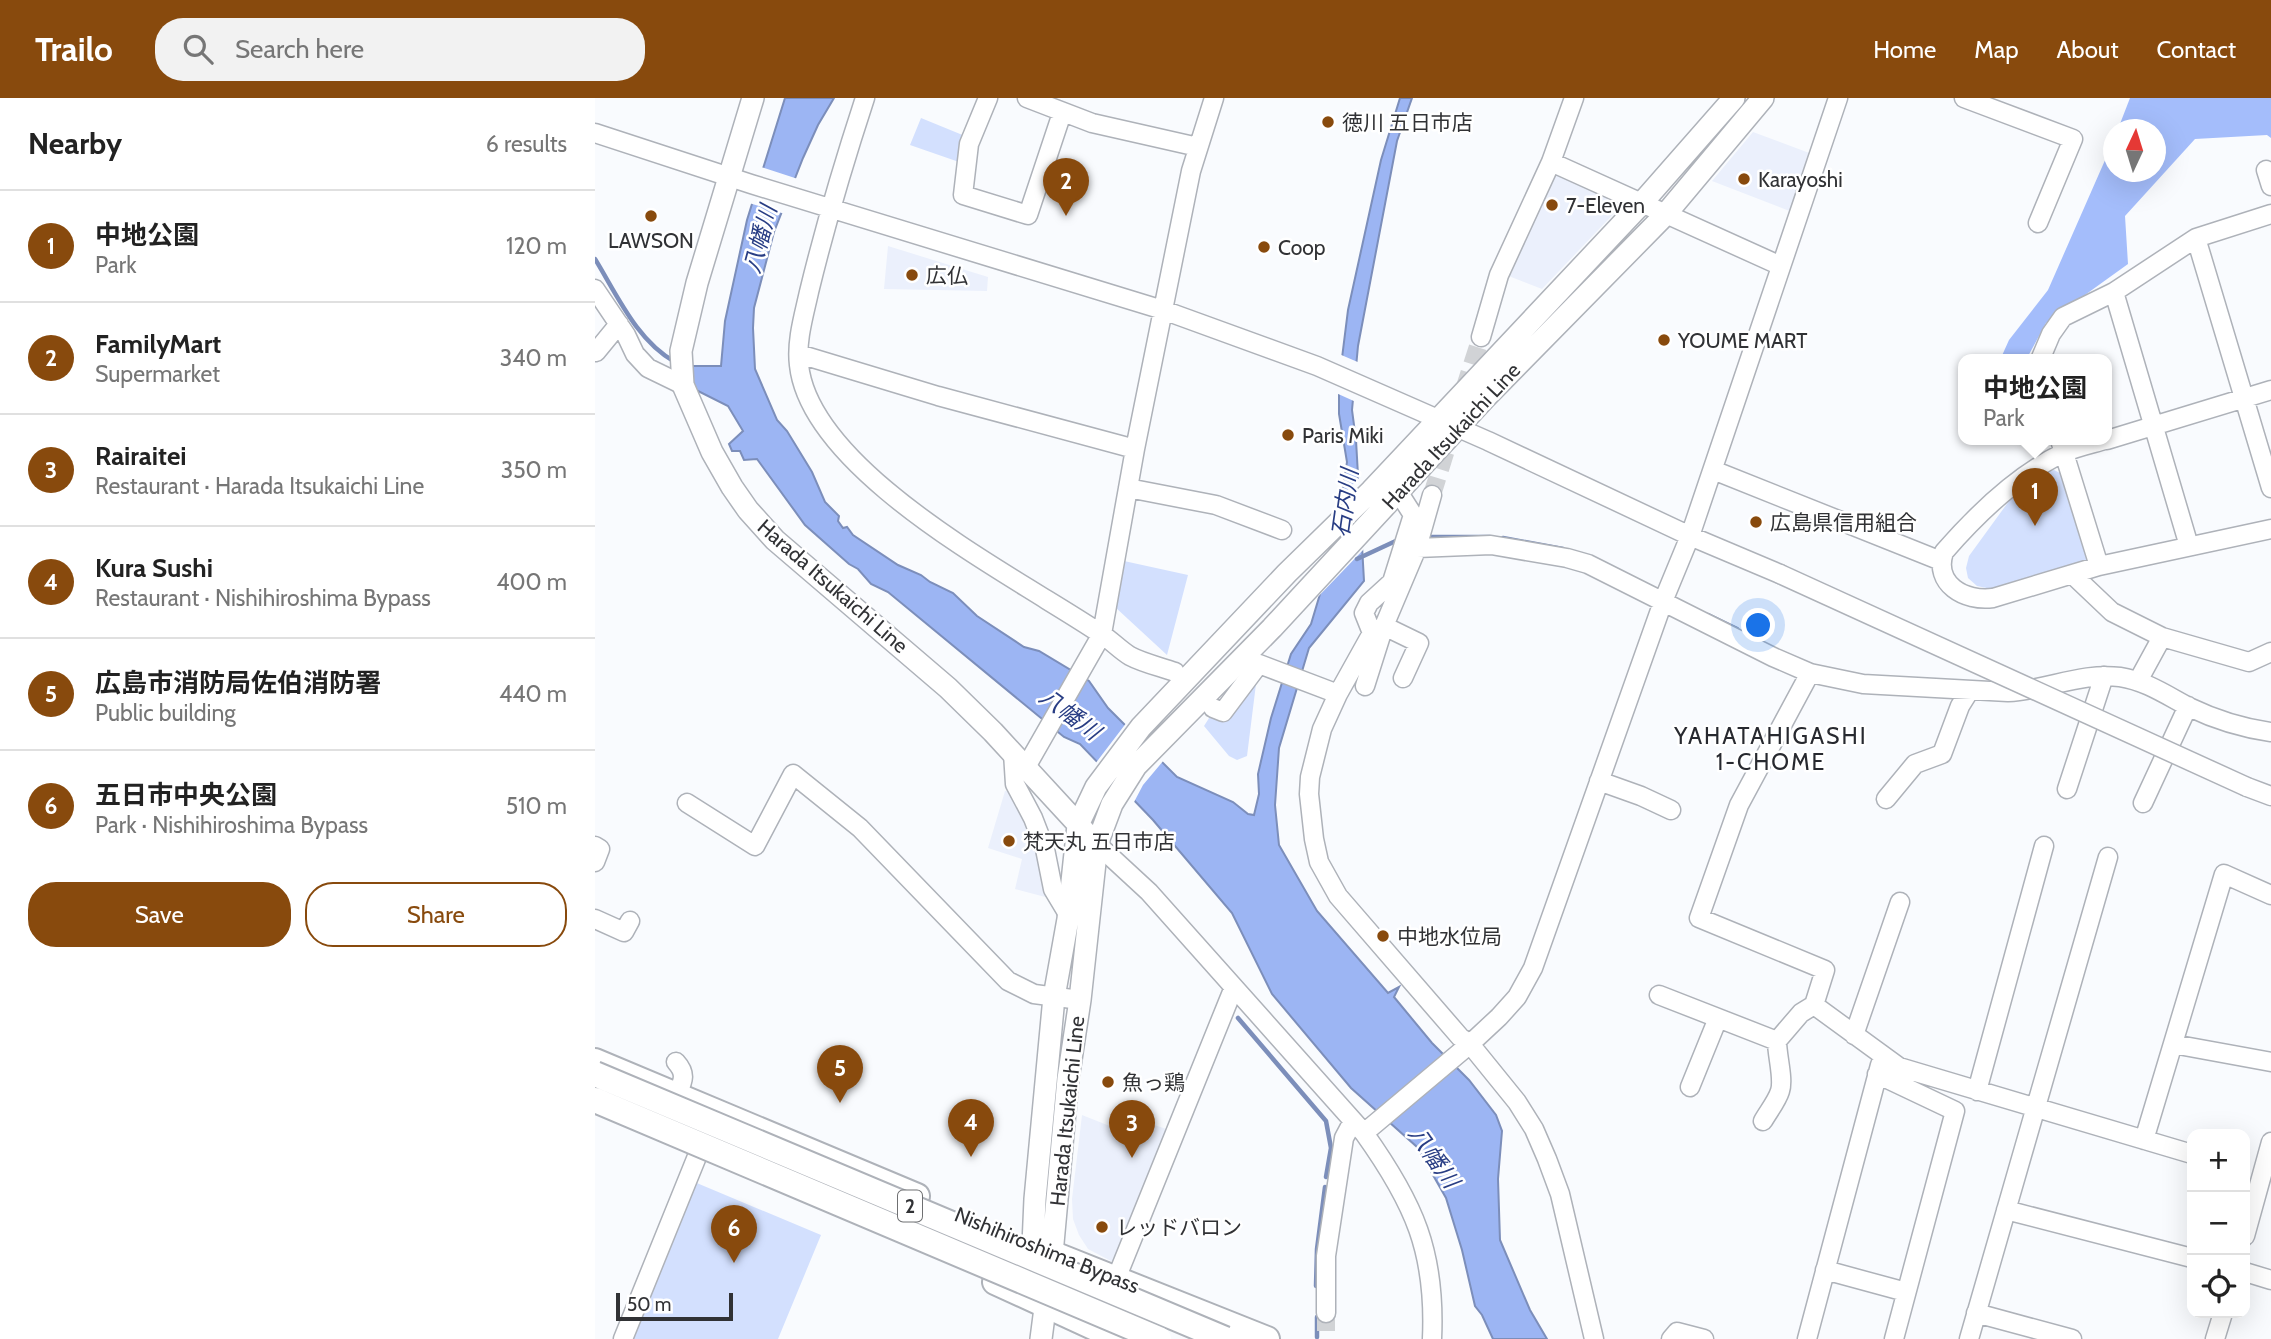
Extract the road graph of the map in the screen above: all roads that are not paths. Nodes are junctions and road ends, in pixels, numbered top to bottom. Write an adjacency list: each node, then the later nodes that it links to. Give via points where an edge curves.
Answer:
1 (753, 98): 15 (main road, Harada Itsukaichi Line)
2 (865, 98): 17 (street)
3 (988, 98): 11 (street, via 968,144 963,195 1028,215)
4 (1027, 98): 11 (street)
5 (1214, 98): 13 (street)
6 (1574, 98): 14 (street)
7 (1734, 98): 16 (main road, Harada Itsukaichi Line)
8 (1763, 98): 19 (main road, Harada Itsukaichi Line)
9 (1838, 98): 22 (street)
10 (1964, 98): 20 (street, via 2073,139)
11 (1062, 113): 13 (street)
12 (595, 133): 15 (street)
13 (1198, 147): 25 (street)
14 (1551, 162): 16 (street); 27 (street, via 1499,275)
15 (728, 177): 17 (street); 31 (main road, Harada Itsukaichi Line, via 681,351)
16 (1641, 204): 19 (street); 34 (main road, Harada Itsukaichi Line)
17 (823, 206): 25 (street); 29 (street)
18 (2271, 214): 21 (street)
19 (1665, 215): 22 (street); 36 (main road, Harada Itsukaichi Line)
20 (2038, 223)
21 (2196, 238): 24 (street); 33 (street)
22 (1781, 267): 40 (street)
23 (595, 289): 26 (street)
24 (2114, 292): 30 (street, via 2063,317); 35 (street)
25 (1163, 310): 34 (street, via 1327,370); 39 (street)
26 (619, 324): 28 (street); 31 (street, via 648,368)
27 (1481, 337)
28 (596, 352)
29 (799, 354): 39 (street); 55 (street, via 810,402 824,425 874,479 935,529)
30 (2043, 354)
31 (682, 380): 69 (main road, Harada Itsukaichi Line, via 712,452 766,530)
32 (2271, 390): 33 (street)
33 (2244, 399): 35 (street); 42 (street)
34 (1438, 419): 36 (street); 77 (main road, Harada Itsukaichi Line, via 1118,755)
35 (2154, 426): 37 (street); 49 (street)
36 (1459, 428): 43 (main road, Harada Itsukaichi Line); 47 (street)
37 (2112, 438)
38 (2062, 446): 50 (street, via 1994,501 1944,552); 51 (street)
39 (1135, 449): 41 (street)
40 (1713, 470): 47 (street); 50 (street)
41 (1128, 488): 45 (street, via 1216,505); 55 (street)
42 (2271, 488)
43 (1399, 493): 48 (street, via 1413,515); 78 (main road, Harada Itsukaichi Line, via 1136,766 1109,811)
44 (1432, 495): 48 (street)
45 (1282, 530)
46 (2271, 530): 49 (street)
47 (1690, 536): 53 (street); 72 (street, bridge)
48 (1413, 540): 53 (street, via 1491,545 1567,558); 54 (street)
49 (2189, 547): 51 (street)
50 (1941, 561): 52 (street, via 1942,574 1957,593 1980,600)
51 (2099, 566): 52 (street)
52 (2073, 575): 56 (street, via 2112,612)
53 (1665, 597): 59 (street); 70 (street)
54 (1378, 630): 62 (street, via 1419,643); 63 (street); 65 (street)
55 (1102, 634): 58 (street, via 1131,657); 69 (street)
56 (2162, 637): 57 (street, via 2249,662); 61 (street)
57 (2271, 652)
58 (1175, 672)
59 (1810, 673): 64 (street, via 1863,684); 92 (street, via 1739,805 1699,918 1825,970)
60 (2104, 676): 61 (street); 64 (street, via 2031,691); 71 (street)
61 (2142, 676): 66 (street)
62 (1403, 678)
63 (1365, 686)
64 (1971, 690): 73 (street, via 1959,706 1942,754 1915,764)
65 (1331, 691): 67 (street, via 1259,664 1223,712); 97 (street, via 1310,777 1319,862 1338,896)
66 (2188, 706): 68 (street, via 2223,722); 75 (street)
67 (1213, 708)
68 (2271, 732)
69 (1024, 759): 77 (main road, Harada Itsukaichi Line); 85 (street, via 1015,784 1045,849 1053,889)
70 (1599, 781): 76 (street); 97 (street, via 1533,968 1517,997)
71 (2067, 789)
72 (2271, 796)
73 (1886, 799)
74 (687, 803): 90 (street, via 755,846 793,774 860,828 1008,981 1034,994)
75 (2143, 803)
76 (1671, 810)
77 (1078, 825): 78 (main road, Harada Itsukaichi Line); 85 (main road, Harada Itsukaichi Line)
78 (1097, 844): 88 (street, via 1149,892); 91 (main road, Harada Itsukaichi Line)
79 (595, 846): 82 (street, via 600,849)
80 (2044, 846): 104 (street)
81 (2108, 857): 107 (street)
82 (595, 862)
83 (2271, 895): 96 (street, via 2224,874)
84 (1900, 902): 94 (street)
85 (1068, 914): 90 (main road, Harada Itsukaichi Line)
86 (595, 919): 87 (street, via 624,932)
87 (630, 921)
88 (1234, 987): 110 (street); 122 (street)
89 (1659, 995): 93 (street)
90 (1054, 997): 91 (street); 118 (main road, Harada Itsukaichi Line, via 1035,1199)
91 (1080, 1000): 118 (main road, Harada Itsukaichi Line)
92 (1814, 1004): 94 (street); 95 (street)
93 (1718, 1018): 95 (street); 103 (street)
94 (1854, 1035): 101 (street)
95 (1777, 1041): 109 (street, via 1780,1092)
96 (2173, 1044): 100 (street); 111 (street)
97 (1466, 1047): 110 (street); 136 (street, via 1517,1101 1534,1129 1560,1195)
98 (595, 1060): 105 (highway, Nishihiroshima Bypass / 2)
99 (676, 1062): 105 (street, via 685,1077)
100 (2271, 1062)
101 (1880, 1065): 104 (street); 120 (street); 124 (street, via 1955,1111)
102 (595, 1074): 133 (highway, Nishihiroshima Bypass / 2, bridge)
103 (1690, 1087)
104 (1977, 1091): 107 (street)
105 (677, 1095): 118 (highway, Nishihiroshima Bypass / 2)
106 (595, 1100): 132 (highway, Nishihiroshima Bypass / 2, bridge)
107 (2036, 1108): 111 (street); 116 (street)
108 (595, 1111): 114 (highway, 2)
109 (1763, 1121)
110 (1363, 1127): 127 (street, via 1344,1138 1326,1256); 135 (street, via 1409,1202 1425,1246 1434,1309)
111 (2144, 1140): 113 (street)
112 (2271, 1142): 115 (street)
113 (2187, 1153)
114 (698, 1154): 125 (highway, 2); 130 (street)
115 (2259, 1173): 117 (street)
116 (2006, 1210): 119 (street); 126 (street)
117 (2250, 1214)
118 (1042, 1249): 122 (highway, Nishihiroshima Bypass / 2); 125 (main road, Harada Itsukaichi Line)
119 (2187, 1257)
120 (1825, 1270): 124 (street); 139 (street)
121 (2250, 1274): 123 (street)
122 (1116, 1279): 134 (highway, Nishihiroshima Bypass / 2)
123 (2271, 1280)
124 (1906, 1292): 140 (street)
125 (1044, 1304): 129 (highway, 2); 131 (main road, Harada Itsukaichi Line)
126 (1976, 1312): 141 (street); 142 (street)
127 (1326, 1313)
128 (2221, 1318): 143 (street)
129 (1115, 1338)
130 (623, 1339)
131 (1041, 1339)
132 (1159, 1339)
133 (1225, 1339)
134 (1267, 1339)
135 (1432, 1339)
136 (1594, 1339)
137 (1671, 1339): 138 (street, via 1677,1332)
138 (1704, 1339)
139 (1807, 1339)
140 (1894, 1339)
141 (1969, 1339)
142 (2072, 1339)
143 (2215, 1339)

